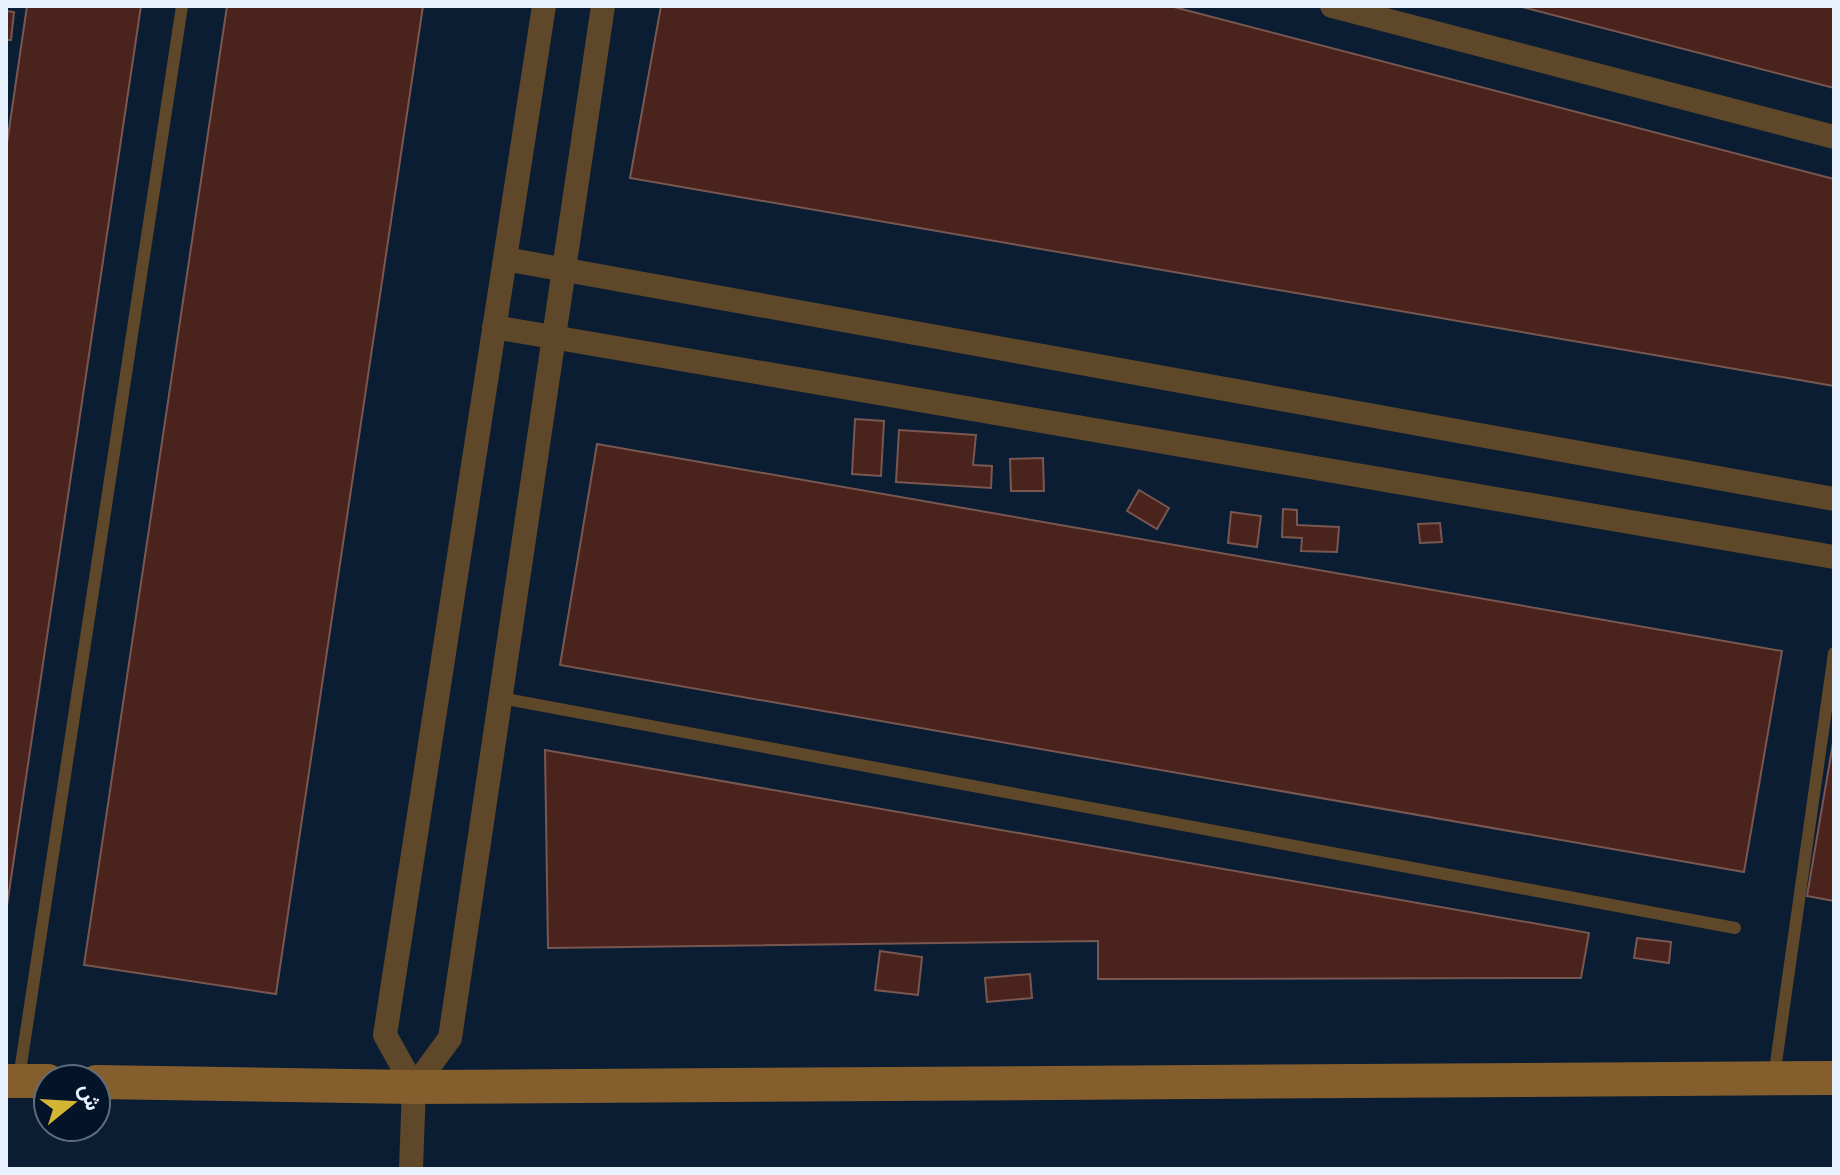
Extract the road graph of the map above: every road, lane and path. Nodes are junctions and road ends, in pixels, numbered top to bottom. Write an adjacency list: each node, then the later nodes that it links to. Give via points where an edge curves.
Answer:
1 (182, 6): 17 (lane)
2 (544, 6): 6 (street)
3 (603, 6): 7 (street)
4 (1332, 6): 5 (street)
5 (1834, 137)
6 (505, 259): 7 (street); 8 (street)
7 (564, 270): 9 (street); 10 (street)
8 (494, 327): 9 (street); 19 (street, via 385,1035)
9 (554, 337): 11 (street); 13 (street)
10 (1834, 499)
11 (1834, 557)
12 (1834, 653): 16 (lane)
13 (501, 698): 14 (lane); 19 (street, via 450,1038)
14 (1735, 928)
15 (1834, 1078): 16 (main road)
16 (1773, 1079): 19 (main road)
17 (24, 1081)
18 (112, 1082): 19 (main road)
19 (414, 1087): 20 (street)
20 (411, 1169)

